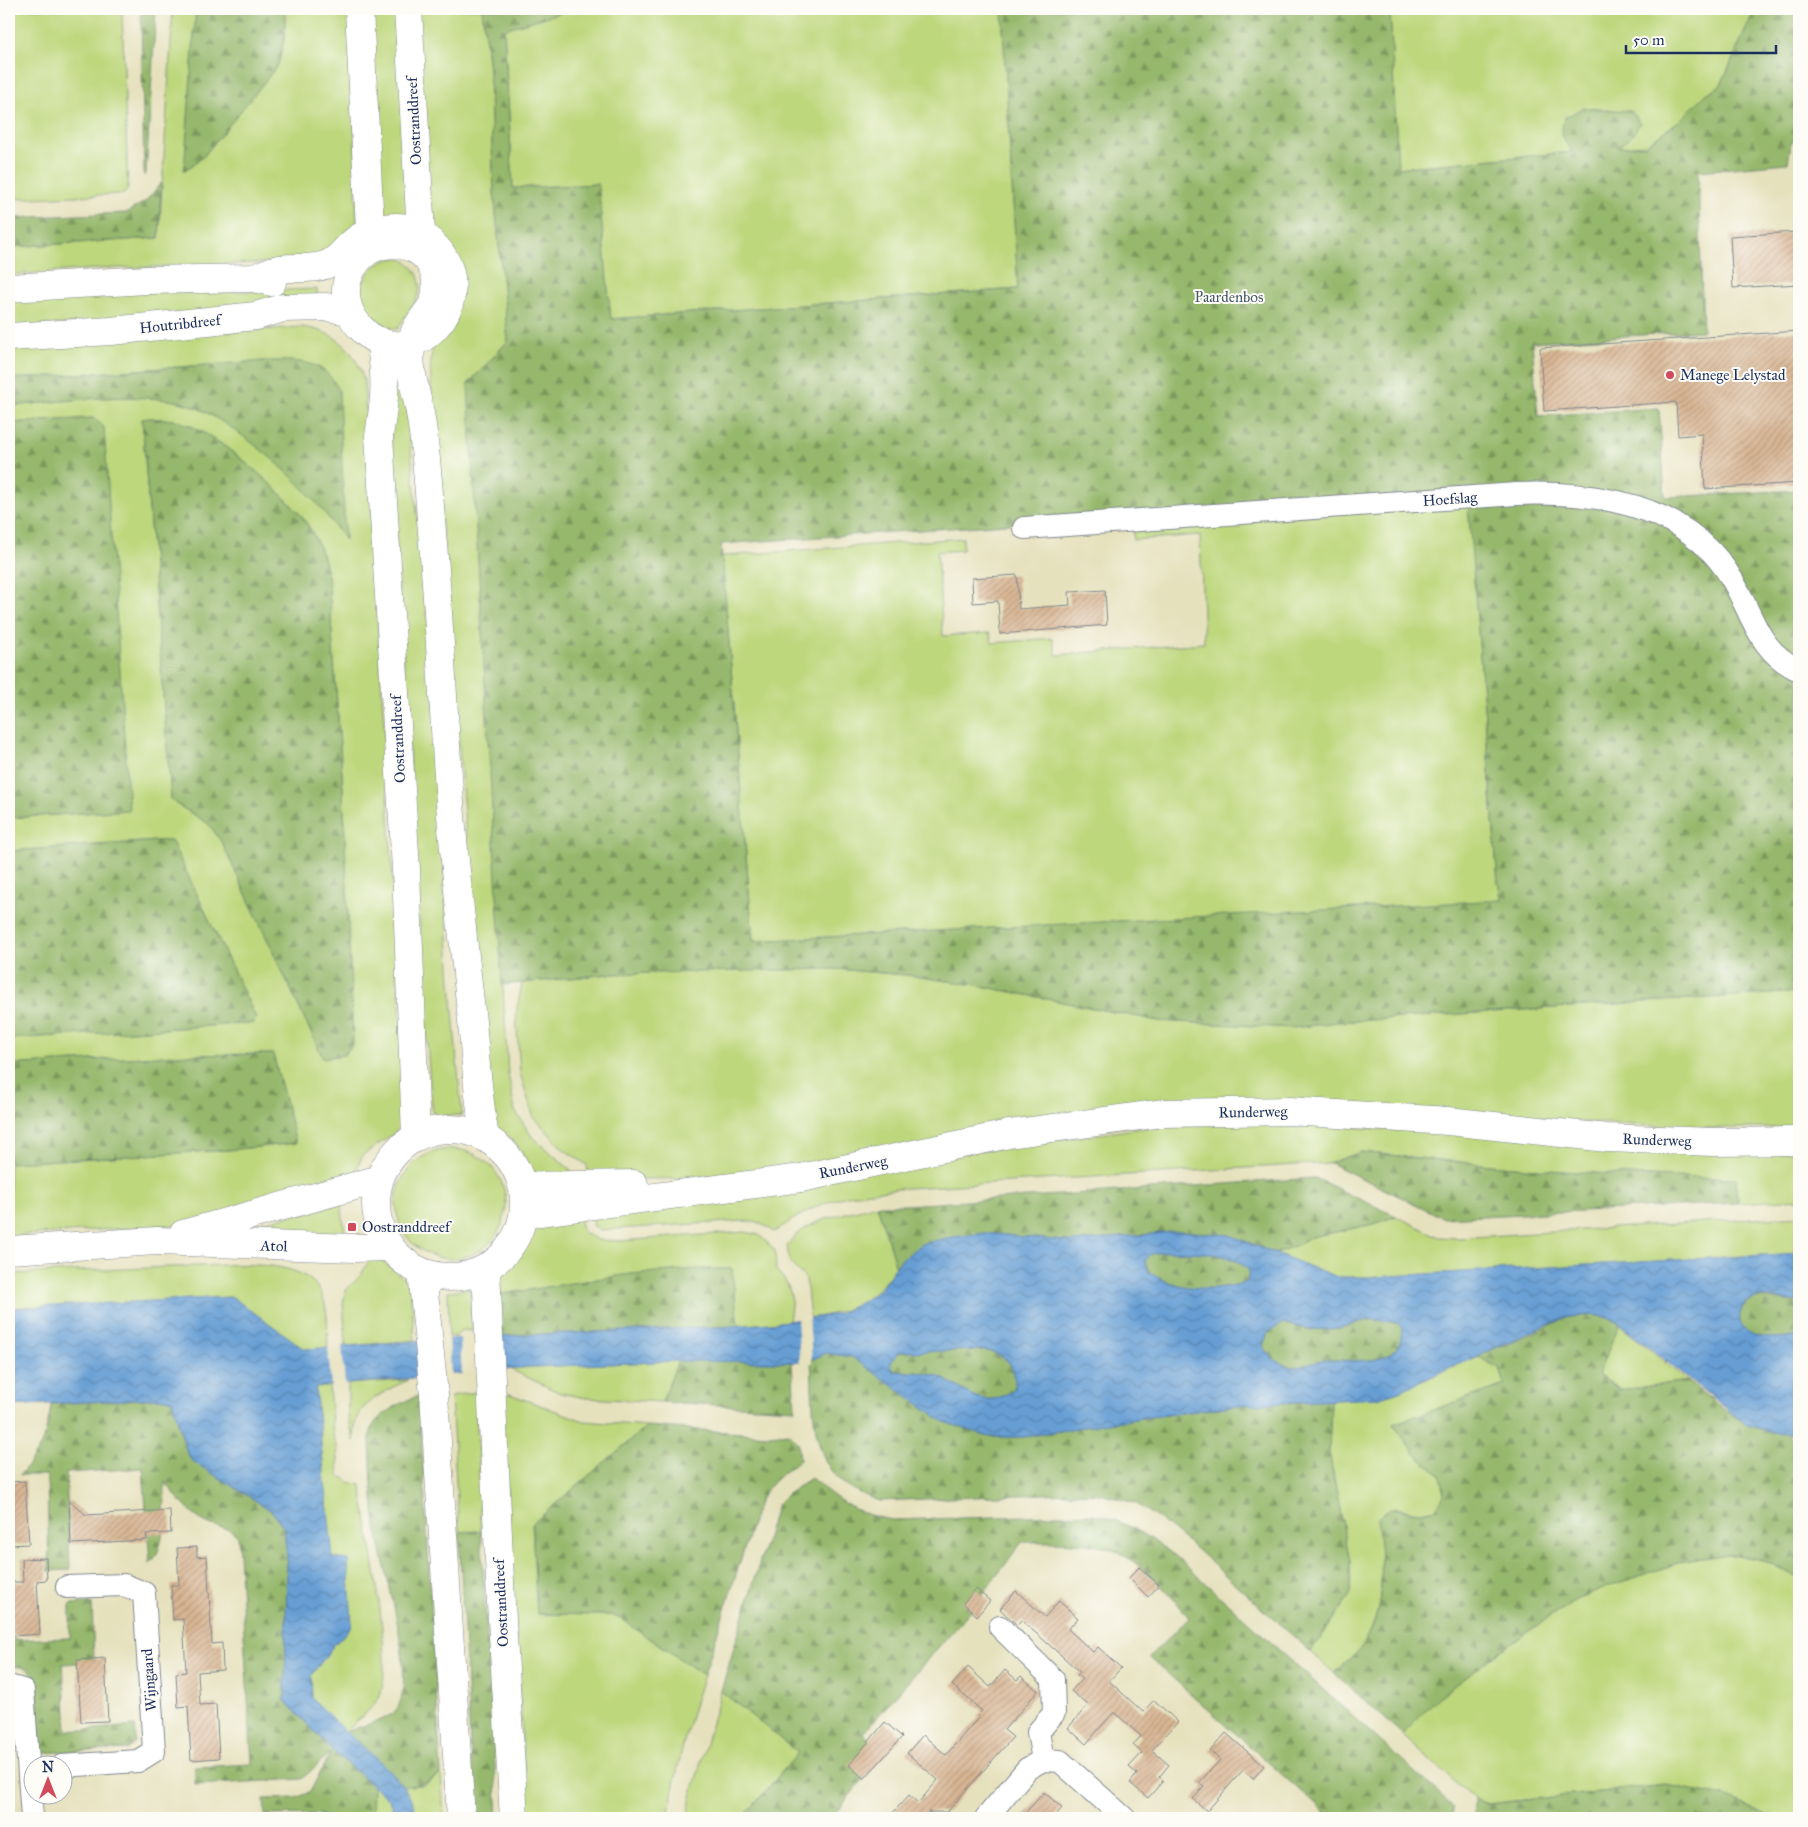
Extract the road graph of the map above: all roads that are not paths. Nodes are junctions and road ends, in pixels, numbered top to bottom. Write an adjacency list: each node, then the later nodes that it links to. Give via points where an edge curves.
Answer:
1 (359, 9): 4 (main road)
2 (408, 9): 3 (main road, Oostranddreef)
3 (421, 233): 4 (main road, via 393,227); 10 (main road, via 445,258 452,282 450,306 437,325)
4 (370, 241): 5 (main road, via 360,237); 10 (main road, via 406,245 417,250 433,269 434,302 418,324)
5 (346, 264): 6 (main road, via 316,282 279,283 253,278); 7 (main road)
6 (9, 288)
7 (349, 311): 8 (main road, Houtribdreef, via 310,306 283,308); 11 (main road, via 363,331)
8 (256, 316): 9 (main road, Houtribdreef, via 111,331); 12 (main road, via 325,321 344,334 360,350 369,366)
9 (9, 337)
10 (418, 340): 11 (main road, via 390,344); 16 (main road, via 426,393 421,416 433,535 450,806)
11 (380, 342): 12 (main road, Oostranddreef, via 386,392)
12 (379, 436): 15 (main road, Oostranddreef, via 406,869)
13 (1024, 528): 14 (street, Hoefslag, via 1516,494 1557,493 1602,498 1646,510 1700,540 1733,580 1772,653)
14 (1799, 670)
15 (416, 1137): 16 (main road, via 450,1129 468,1131); 18 (main road, via 400,1148)
16 (484, 1138): 19 (main road, via 505,1153)
17 (1799, 1141): 20 (main road, Runderweg, via 1607,1138 1289,1111 1163,1113 1009,1134 801,1178)
18 (380, 1179): 22 (main road, Atol); 23 (main road, via 376,1214)
19 (523, 1186): 20 (main road, Runderweg, via 664,1183); 21 (main road)
20 (713, 1189): 21 (main road, Runderweg)
21 (524, 1214): 25 (main road, via 512,1245)
22 (157, 1241): 23 (main road, Atol); 24 (main road, Atol)
23 (390, 1247): 26 (main road, via 404,1262)
24 (9, 1250)
25 (486, 1268): 26 (main road, via 455,1278); 36 (main road, Oostranddreef)
26 (422, 1272): 35 (main road, via 430,1339)
27 (67, 1587): 32 (street, Wijngaard, via 124,1585 144,1593 154,1751 138,1761)
28 (1000, 1627): 31 (street, via 1054,1679 1054,1713 1038,1732)
29 (9, 1686): 30 (street, via 23,1690)
30 (29, 1754)
31 (1043, 1760): 37 (street, via 1027,1769); 38 (street, via 1060,1762)
32 (72, 1765)
33 (31, 1804): 34 (street)
34 (32, 1818)
35 (461, 1818)
36 (514, 1818)
37 (986, 1818)
38 (1124, 1818)

